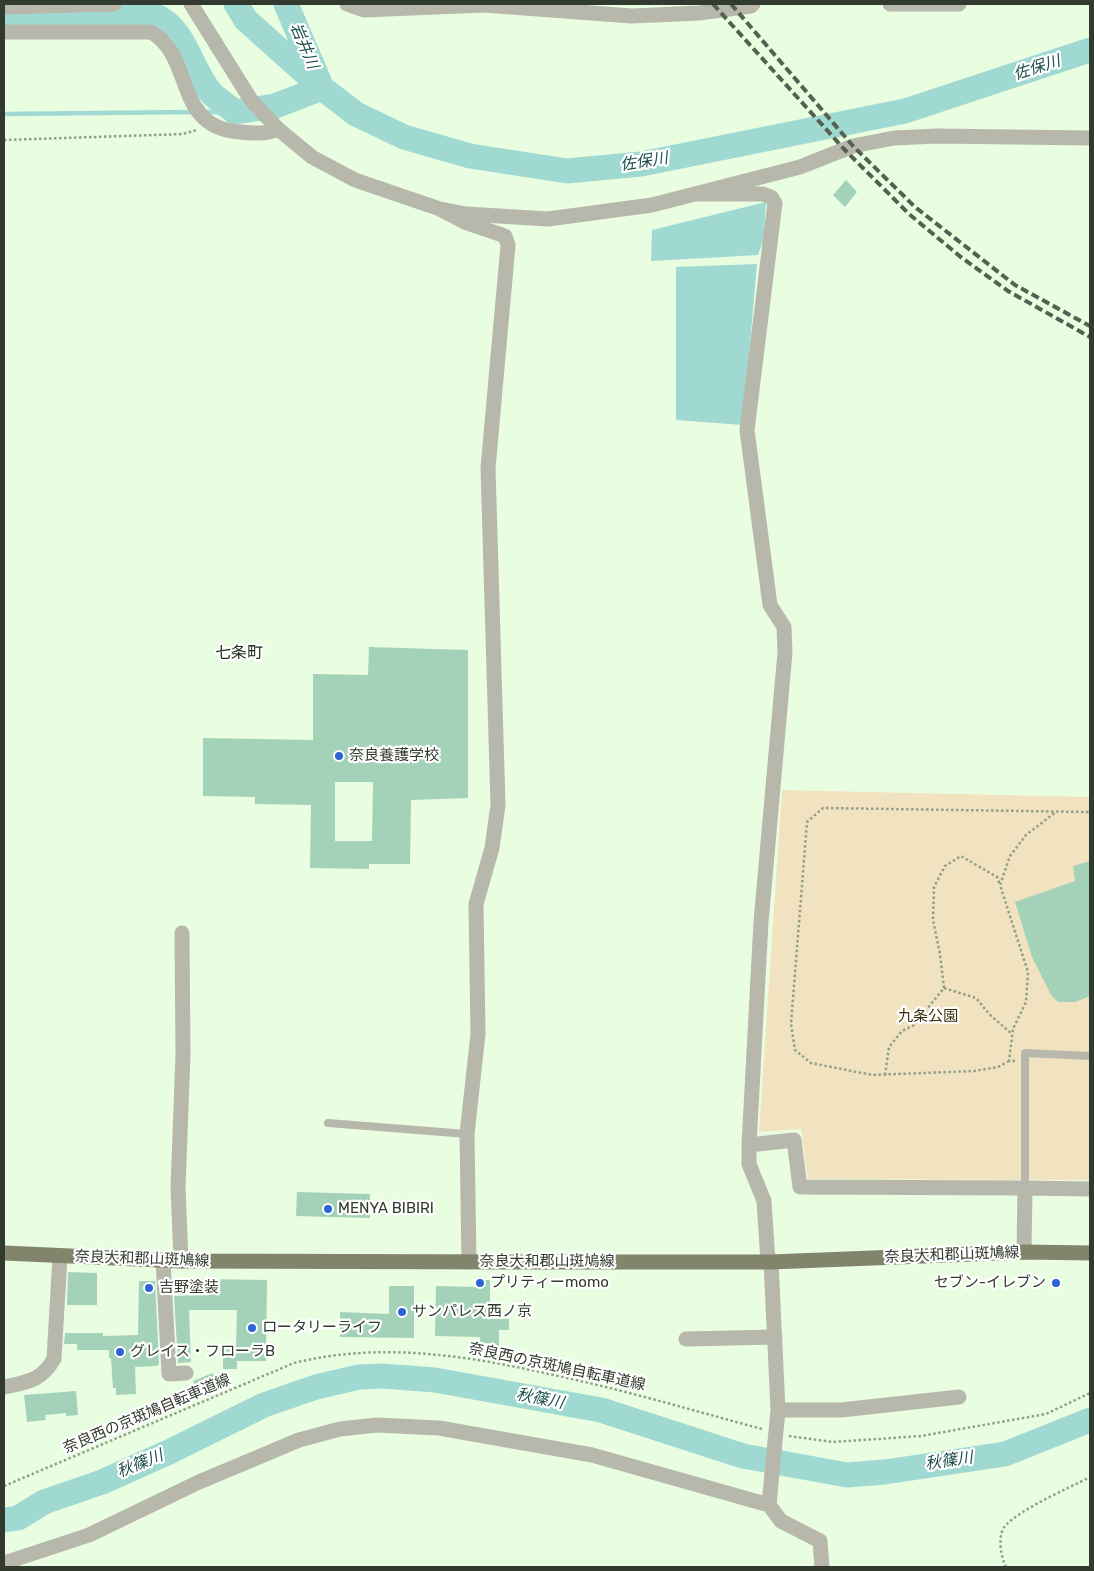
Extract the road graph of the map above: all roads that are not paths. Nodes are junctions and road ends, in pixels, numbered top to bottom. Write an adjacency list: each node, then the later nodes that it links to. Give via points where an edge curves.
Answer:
1 (114, 4): 7 (street)
2 (191, 4): 9 (street, via 251,100)
3 (347, 4): 4 (street, via 364,10 484,5 632,16 699,13)
4 (754, 4)
5 (890, 4): 6 (street)
6 (959, 4)
7 (4, 7)
8 (4, 32): 9 (street, via 151,32 159,36 172,53 192,103 211,126 226,132 267,134)
9 (274, 125): 12 (street, via 312,157 355,180)
10 (1090, 138): 11 (street, via 894,138 853,146 800,167)
11 (698, 194): 12 (street, via 597,214 548,219 466,214); 17 (street, via 763,194 775,203 747,430 770,604 784,627 785,652 761,922)
12 (440, 209): 16 (street, via 504,236 508,245 488,468 498,805 492,848 476,904 478,1034)
13 (182, 933): 25 (street, via 183,1055 178,1188)
14 (1090, 1056): 18 (lane, via 1026,1054)
15 (328, 1123): 16 (lane)
16 (467, 1134): 26 (street)
17 (749, 1145): 18 (street, via 794,1140 800,1187); 27 (street, via 750,1164 764,1201)
18 (1024, 1188): 19 (street); 20 (street)
19 (1090, 1189)
20 (1024, 1252): 22 (main road, 奈良大和郡山斑鳩線); 27 (main road, 奈良大和郡山斑鳩線)
21 (4, 1253): 23 (main road, 奈良大和郡山斑鳩線)
22 (1090, 1254)
23 (60, 1256): 24 (main road, 奈良大和郡山斑鳩線); 31 (street, via 54,1359 46,1372 34,1380)
24 (163, 1260): 25 (main road, 奈良大和郡山斑鳩線); 30 (street, via 163,1376)
25 (181, 1261): 26 (main road, 奈良大和郡山斑鳩線)
26 (469, 1262): 27 (main road, 奈良大和郡山斑鳩線)
27 (769, 1262): 28 (street)
28 (775, 1337): 29 (street); 33 (street)
29 (686, 1339)
30 (186, 1373)
31 (4, 1387)
32 (959, 1397): 33 (street, via 841,1410)
33 (778, 1410): 34 (street)
34 (770, 1500): 35 (street, via 592,1454 439,1428 377,1425 340,1429 299,1440 199,1482 89,1535); 36 (street, via 781,1521 820,1541)
35 (4, 1562)
36 (822, 1567)

